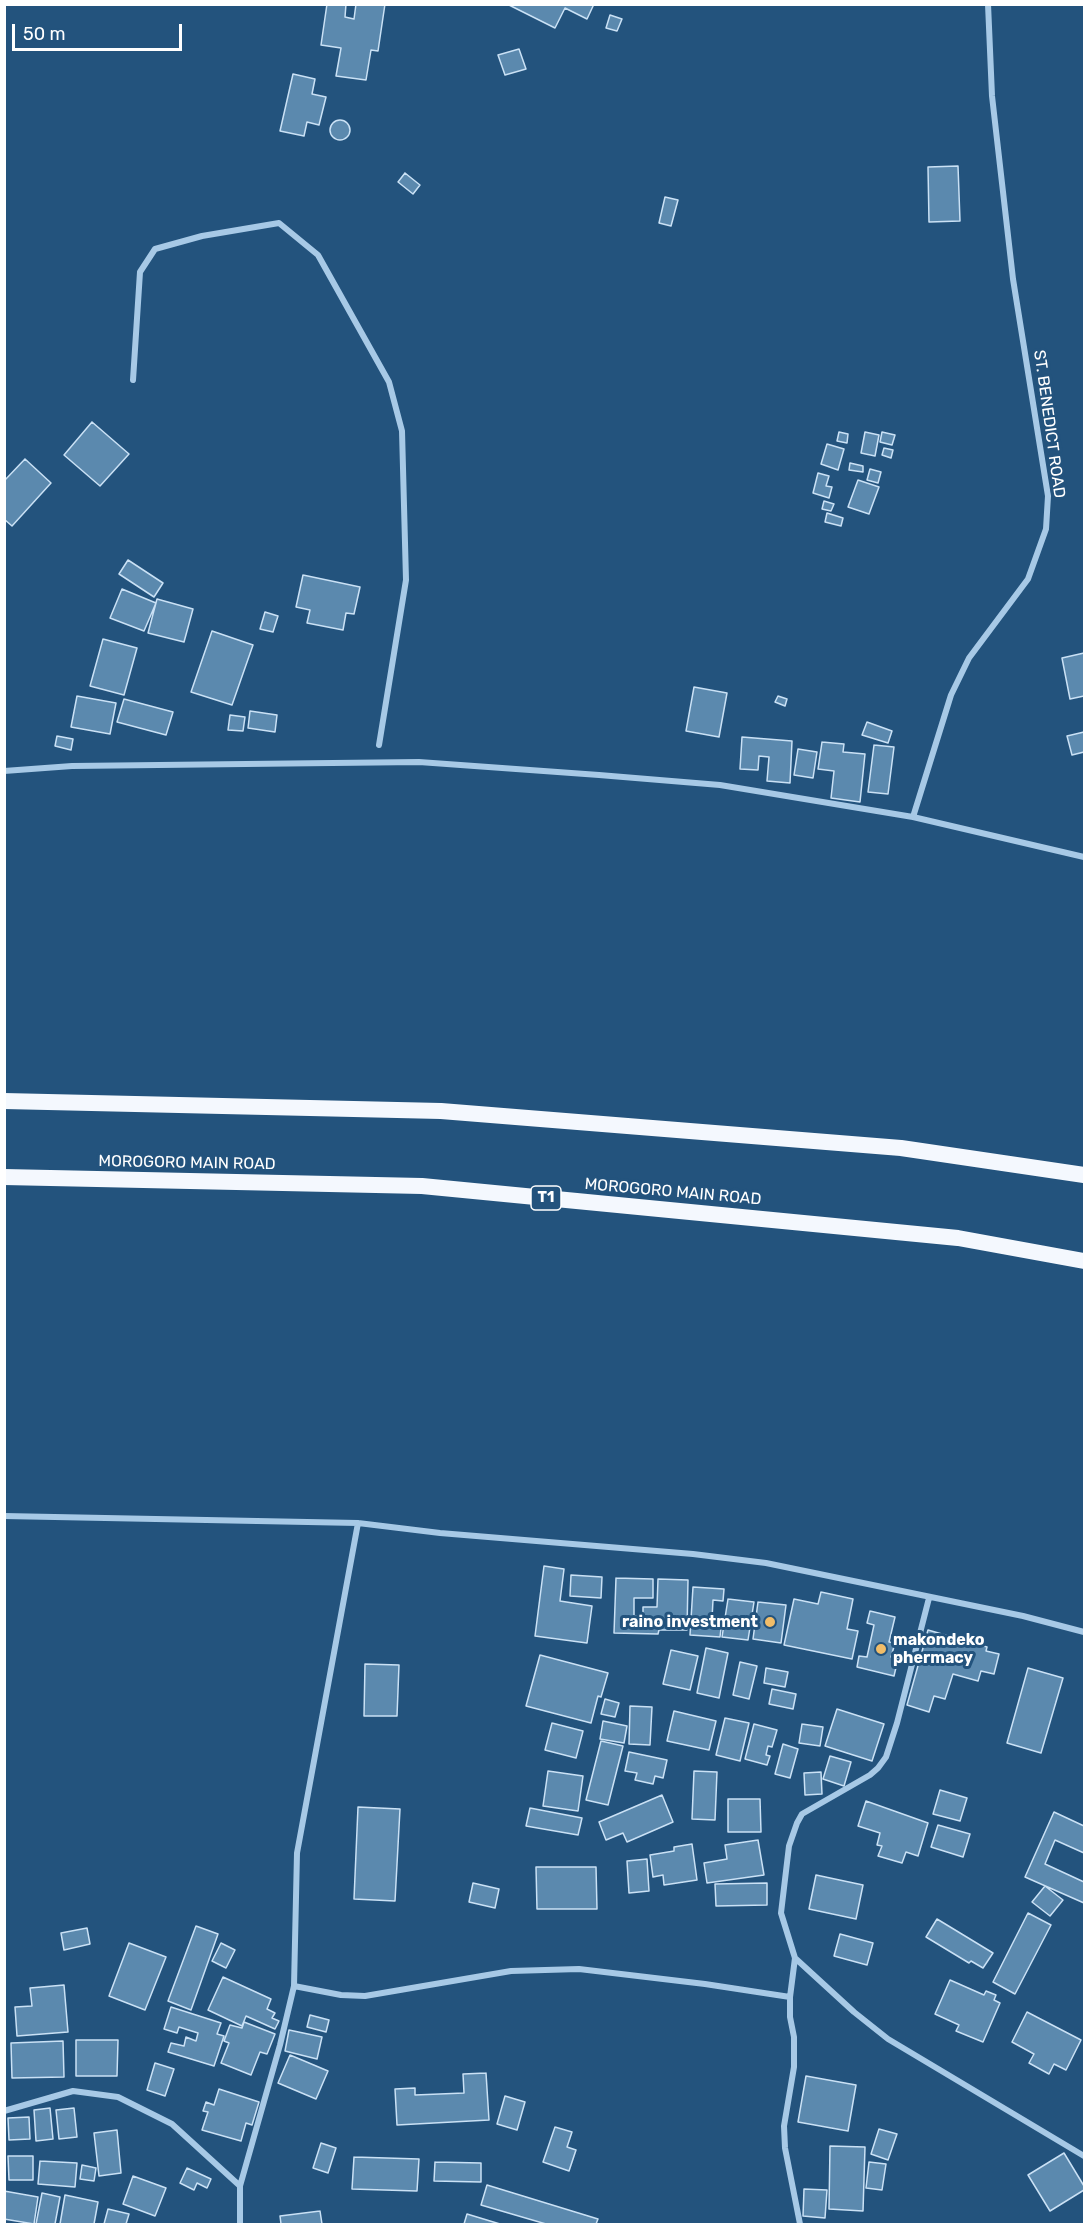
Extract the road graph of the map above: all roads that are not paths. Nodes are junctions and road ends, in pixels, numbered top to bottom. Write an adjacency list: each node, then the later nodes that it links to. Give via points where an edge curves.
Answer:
1 (988, 4): 5 (street, ST. BENEDICT ROAD, via 993,108 1013,279 1048,496 1046,529 1028,579 969,658 951,695)
2 (133, 380): 3 (street, via 140,272 155,249 202,236 279,223 318,255 389,382 402,431 406,580)
3 (380, 745)
4 (4, 771): 5 (street, via 72,766 419,762 720,785)
5 (913, 817): 6 (street)
6 (1084, 856)
7 (4, 1101): 8 (highway, via 441,1111 901,1148)
8 (1084, 1175)
9 (4, 1178): 10 (highway, MOROGORO MAIN ROAD / T1, via 422,1186 958,1238)
10 (1084, 1261)
11 (4, 1516): 12 (street)
12 (358, 1523): 13 (street, via 766,1563); 16 (street, via 297,1853)
13 (929, 1598): 14 (street); 15 (street, via 886,1757 878,1768 802,1814 797,1823 789,1846 781,1913)
14 (1084, 1632)
15 (795, 1958): 17 (street); 19 (street, via 888,2039)
16 (294, 1986): 17 (street, via 365,1996 511,1971 579,1969); 20 (street)
17 (790, 1997): 22 (street, via 794,2067 784,2137)
18 (4, 2110): 20 (street, via 72,2091 118,2097 171,2124)
19 (1084, 2156)
20 (240, 2186): 21 (street)
21 (240, 2224)
22 (800, 2224)

